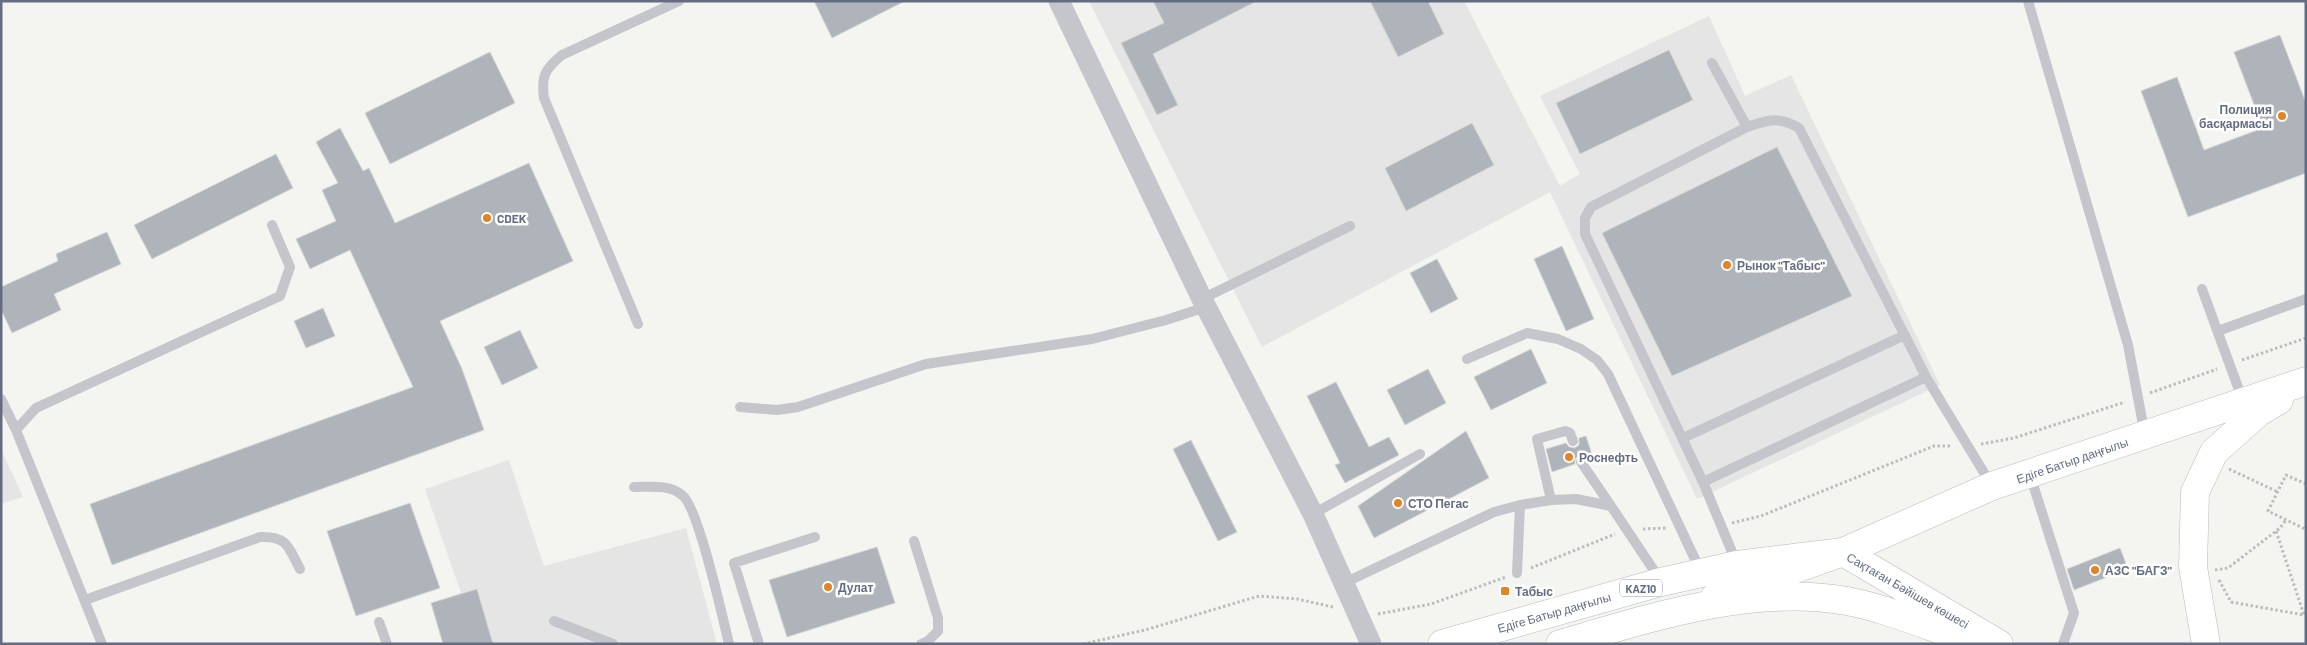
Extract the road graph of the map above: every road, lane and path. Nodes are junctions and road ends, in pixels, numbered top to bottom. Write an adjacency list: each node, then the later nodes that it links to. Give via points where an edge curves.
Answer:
1 (679, 1): 11 (lane, via 562,55 549,66 542,82 544,98)
2 (1059, 1): 10 (street)
3 (2028, 1): 19 (lane, via 2128,345)
4 (1712, 63): 5 (lane)
5 (1746, 127): 13 (lane, via 1768,120 1786,120 1799,128); 25 (lane, via 1591,207 1585,218 1585,234)
6 (272, 225): 23 (lane, via 290,267 280,296 36,408)
7 (1350, 226): 10 (lane)
8 (2202, 289): 12 (lane)
9 (2306, 299): 12 (lane)
10 (1204, 303): 22 (lane, via 1166,320 1092,339 926,364 798,407 777,410); 40 (street)
11 (638, 324)
12 (2218, 330): 16 (lane)
13 (1905, 335): 17 (lane); 25 (lane)
14 (2306, 338): 16 (path)
15 (1467, 359): 44 (lane, via 1527,333 1558,339 1597,360 1608,374)
16 (2230, 364): 19 (path); 21 (lane)
17 (1926, 377): 27 (lane); 32 (lane)
18 (2306, 382): 21 (main road, Едіге Батыр даңғылы); 29 (main road, via 2259,412 2214,452)
19 (2138, 398): 24 (lane); 27 (path, via 2014,438)
20 (1, 399): 23 (lane)
21 (2243, 402): 24 (main road, Едіге Батыр даңғылы)
22 (740, 406)
23 (16, 430): 56 (lane)
24 (2145, 436): 31 (main road, Едіге Батыр даңғылы)
25 (1683, 438): 32 (lane)
26 (1573, 440): 37 (lane, via 1565,431 1537,439)
27 (1968, 446): 34 (lane); 42 (path, via 1934,446 1761,516)
28 (1420, 454): 40 (lane)
29 (2210, 460): 36 (path); 74 (main road, via 2195,492 2193,567)
30 (1581, 462): 39 (lane)
31 (2030, 475): 34 (main road, Едіге Батыр даңғылы); 73 (lane, via 2074,613)
32 (1703, 482): 42 (lane)
33 (2305, 483): 36 (path, via 2286,475)
34 (1992, 486): 49 (main road, Едіге Батыр даңғылы)
35 (634, 487): 65 (lane, via 668,488 684,495 698,523)
36 (2278, 492): 41 (path, via 2268,512)
37 (1551, 500): 38 (lane); 39 (lane, via 1576,499)
38 (1520, 506): 52 (lane); 55 (lane, via 1494,512)
39 (1611, 506): 45 (lane)
40 (1314, 514): 55 (street)
41 (2286, 520): 43 (path); 46 (path)
42 (1721, 525): 50 (lane)
43 (2306, 527)
44 (1681, 528): 45 (path); 53 (lane)
45 (1626, 529): 52 (path); 54 (lane)
46 (2276, 531): 46 (path, via 2228,568 2214,570 2231,602 2304,615)
47 (815, 537): 66 (lane, via 734,563)
48 (914, 541): 67 (lane, via 938,618 938,631)
49 (1843, 552): 50 (main road, Едіге Батыр даңғылы / KAZ10); 57 (main road, Едіге Батыр даңғылы); 72 (main road, Сақтаған Бәйішев көшесі)
50 (1737, 564): 53 (main road, Едіге Батыр даңғылы / KAZ10)
51 (300, 569): 56 (lane, via 286,542 275,536 260,537)
52 (1517, 573): 58 (path, via 1431,604 1389,613)
53 (1702, 573): 54 (main road, Едіге Батыр даңғылы / KAZ10)
54 (1661, 582): 70 (main road, Едіге Батыр даңғылы / KAZ10)
55 (1344, 583): 58 (street)
56 (84, 600): 62 (lane)
57 (1679, 610): 61 (main road, KAZ10, via 1758,598 1846,601 1898,614); 71 (main road, Едіге Батыр даңғылы / KAZ10)
58 (1358, 615): 68 (path, via 1315,603 1259,596 1145,630); 69 (street)
59 (554, 621): 64 (lane)
60 (379, 622): 63 (lane)
61 (1962, 641)
62 (102, 644)
63 (386, 644)
64 (613, 644)
65 (729, 644)
66 (759, 644)
67 (921, 644)
68 (1083, 644)
69 (1371, 644)
70 (1442, 644)
71 (1560, 644)
72 (1999, 644)
73 (2063, 644)
74 (2206, 644)

